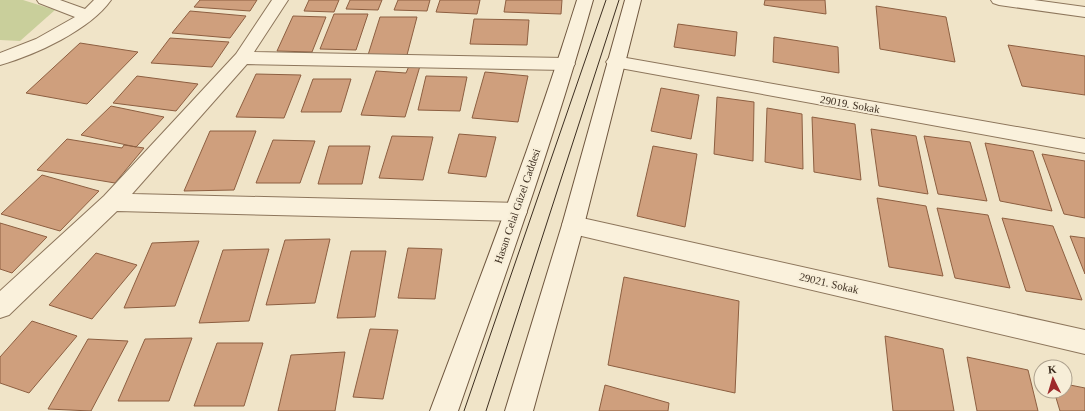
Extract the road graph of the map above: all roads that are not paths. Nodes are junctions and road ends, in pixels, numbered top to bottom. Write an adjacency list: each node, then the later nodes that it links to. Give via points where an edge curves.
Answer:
1 (45, 0): 8 (street)
2 (103, 0): 8 (street)
3 (280, 0): 10 (street)
4 (585, 0): 12 (street, Hasan Celal Güzel Caddesi)
5 (633, 0): 11 (street)
6 (999, 0): 7 (street)
7 (1085, 12)
8 (88, 16): 9 (street, via 42,43)
9 (1, 57)
10 (242, 58): 12 (street); 14 (street)
11 (615, 62): 13 (street, 29019. Sokak); 16 (street)
12 (566, 64): 15 (street, Hasan Celal Güzel Caddesi)
13 (1085, 146)
14 (112, 202): 15 (street); 17 (street)
15 (516, 212): 19 (street, Hasan Celal Güzel Caddesi)
16 (573, 225): 18 (street, 29021. Sokak); 20 (street)
17 (0, 307)
18 (1085, 342)
19 (444, 411)
20 (519, 411)

